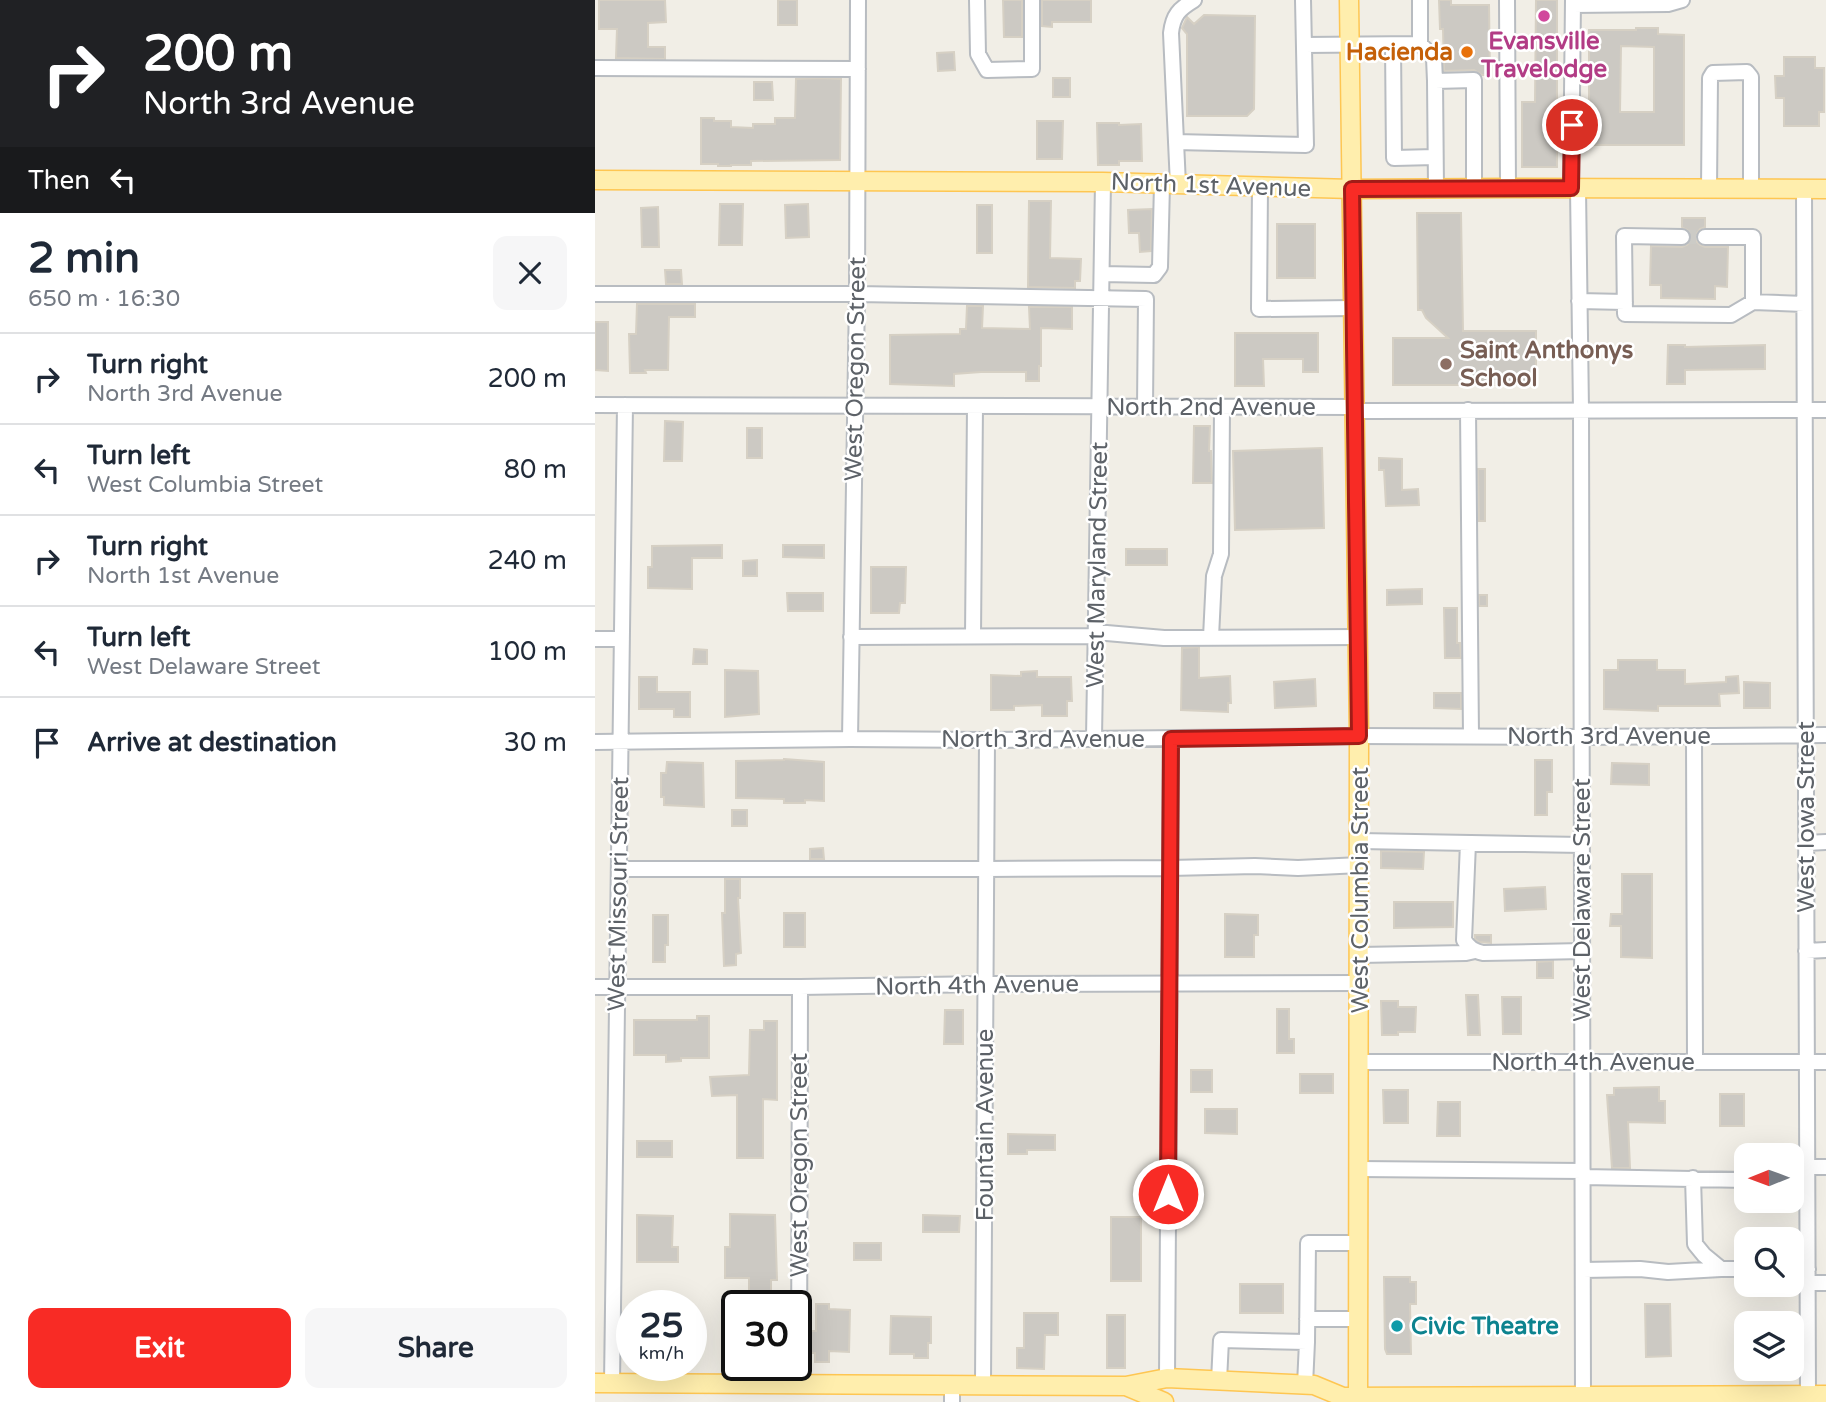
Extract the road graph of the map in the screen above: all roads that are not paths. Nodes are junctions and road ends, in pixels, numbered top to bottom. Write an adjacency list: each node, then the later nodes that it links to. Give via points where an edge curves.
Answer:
1 (858, 0): 16 (street, West Oregon Street)
2 (977, 0): 3 (street, via 978,54 987,71 1032,69)
3 (1032, 0)
4 (1194, 0): 18 (street, via 1182,7 1171,33)
5 (1303, 0): 12 (street)
6 (1349, 0): 13 (main road, West Columbia Street)
7 (1420, 0): 11 (street)
8 (1507, 0): 27 (street)
9 (1682, 0): 10 (street, via 1668,4)
10 (1573, 2): 29 (street, West Delaware Street)
11 (1420, 44): 14 (street); 17 (street, via 1434,58)
12 (1304, 45): 13 (street); 18 (street, via 1306,145)
13 (1349, 45): 14 (street); 28 (main road, West Columbia Street)
14 (1393, 45): 19 (street, via 1394,158)
15 (595, 68): 16 (street)
16 (858, 69): 21 (street, West Oregon Street)
17 (1435, 81): 19 (street); 26 (street, via 1474,80)
18 (1176, 142): 23 (street)
19 (1435, 158): 25 (street)
20 (595, 180): 21 (main road, North 1st Avenue)
21 (857, 181): 22 (main road, North 1st Avenue); 38 (street, West Oregon Street)
22 (1103, 182): 23 (main road, North 1st Avenue); 36 (street, West Maryland Street)
23 (1170, 185): 24 (main road, North 1st Avenue); 36 (street, via 1160,267 1154,275)
24 (1260, 187): 28 (main road, North 1st Avenue); 44 (street, via 1259,309)
25 (1436, 188): 26 (main road, North 1st Avenue); 28 (main road, North 1st Avenue)
26 (1474, 188): 27 (main road, North 1st Avenue)
27 (1508, 188): 29 (main road, North 1st Avenue)
28 (1352, 189): 44 (main road, West Columbia Street)
29 (1575, 189): 30 (main road, North 1st Avenue); 40 (street, West Delaware Street)
30 (1709, 189): 31 (main road, North 1st Avenue); 31 (street, via 1713,72 1747,72 1751,77)
31 (1751, 189): 32 (main road, North 1st Avenue)
32 (1804, 189): 33 (main road, North 1st Avenue); 43 (street, West Iowa Street)
33 (1826, 189)
34 (1682, 237): 41 (street, via 1625,236)
35 (1705, 237): 42 (street, via 1753,237)
36 (1102, 274): 39 (street, West Maryland Street)
37 (595, 294): 38 (street)
38 (857, 294): 39 (street); 47 (street, West Oregon Street)
39 (1101, 298): 49 (street, West Maryland Street); 50 (street, via 1146,299)
40 (1579, 301): 41 (street); 54 (street, West Delaware Street)
41 (1625, 302): 42 (street, via 1625,313 1731,315)
42 (1753, 302): 43 (street)
43 (1804, 304): 55 (street, West Iowa Street)
44 (1353, 308): 52 (main road, West Columbia Street)
45 (595, 405): 46 (street, North 2nd Avenue)
46 (625, 405): 47 (street, North 2nd Avenue); 63 (street, West Missouri Street)
47 (855, 405): 48 (street, North 2nd Avenue); 58 (street, West Oregon Street)
48 (975, 406): 49 (street, North 2nd Avenue); 59 (street)
49 (1099, 407): 50 (street, North 2nd Avenue); 57 (street, West Maryland Street)
50 (1145, 407): 51 (street, North 2nd Avenue)
51 (1222, 407): 52 (street, North 2nd Avenue); 60 (street, via 1221,554 1214,576)
52 (1355, 407): 53 (street, North 2nd Avenue, via 1361,411); 61 (main road, West Columbia Street)
53 (1468, 410): 54 (street, North 2nd Avenue); 67 (street)
54 (1581, 410): 55 (street, North 2nd Avenue); 69 (street, West Delaware Street)
55 (1804, 410): 56 (street, North 2nd Avenue); 64 (street, West Iowa Street)
56 (1826, 410)
57 (1095, 634): 59 (street); 60 (street); 70 (street, West Maryland Street)
58 (851, 636): 59 (street); 71 (street, West Oregon Street)
59 (973, 636)
60 (1211, 637): 61 (street)
61 (1358, 637): 66 (main road, West Columbia Street)
62 (595, 639): 63 (street)
63 (622, 639): 74 (street, West Missouri Street)
64 (1806, 735): 65 (street, North 3rd Avenue); 68 (street, North 3rd Avenue); 78 (street, West Iowa Street)
65 (1826, 735)
66 (1359, 736): 67 (street, North 3rd Avenue); 72 (street, North 3rd Avenue); 76 (main road, West Columbia Street)
67 (1471, 736): 69 (street, North 3rd Avenue)
68 (1694, 736): 69 (street, North 3rd Avenue); 98 (street)
69 (1581, 737): 80 (street, West Delaware Street)
70 (1094, 738): 72 (street, North 3rd Avenue); 73 (street, North 3rd Avenue)
71 (850, 739): 73 (street, North 3rd Avenue); 74 (street, North 3rd Avenue)
72 (1171, 739): 84 (street)
73 (987, 740): 83 (street, Fountain Avenue)
74 (620, 741): 75 (street, North 3rd Avenue); 82 (street, West Missouri Street)
75 (595, 742)
76 (1360, 841): 79 (street); 81 (main road, West Columbia Street)
77 (1826, 842): 78 (street)
78 (1806, 843): 88 (street, West Iowa Street)
79 (1468, 844): 80 (street); 86 (street, via 1464,940)
80 (1582, 845): 87 (street, West Delaware Street)
81 (1360, 865): 84 (street); 89 (main road, West Columbia Street)
82 (619, 869): 83 (street); 94 (street, West Missouri Street)
83 (986, 869): 84 (street); 91 (street, Fountain Avenue)
84 (1170, 869): 92 (street)
85 (1826, 950): 88 (street)
86 (1475, 951): 87 (street); 89 (street)
87 (1582, 951): 97 (street, West Delaware Street)
88 (1806, 951): 99 (street, West Iowa Street)
89 (1360, 955): 90 (main road, West Columbia Street)
90 (1360, 983): 92 (street, North 4th Avenue); 96 (main road, West Columbia Street)
91 (986, 984): 92 (street, North 4th Avenue); 95 (street, North 4th Avenue); 121 (street, Fountain Avenue)
92 (1169, 984): 118 (street)
93 (595, 986): 94 (street, North 4th Avenue)
94 (617, 986): 95 (street, North 4th Avenue); 120 (street, West Missouri Street)
95 (800, 987): 122 (street, West Oregon Street)
96 (1360, 1062): 97 (street, North 4th Avenue); 102 (main road, West Columbia Street)
97 (1583, 1062): 98 (street, North 4th Avenue); 104 (street, West Delaware Street)
98 (1695, 1062): 99 (street, North 4th Avenue)
99 (1807, 1062): 100 (street, North 4th Avenue); 103 (street, West Iowa Street)
100 (1826, 1062)
101 (1826, 1167): 103 (street)
102 (1359, 1169): 104 (street); 108 (main road, West Columbia Street)
103 (1808, 1173): 105 (street); 113 (street, West Iowa Street)
104 (1583, 1174): 106 (street); 111 (street, West Delaware Street)
105 (1804, 1175)
106 (1693, 1178): 107 (street); 109 (street, via 1695,1244)
107 (1734, 1180)
108 (1359, 1243): 115 (street, via 1308,1243); 116 (main road, West Columbia Street)
109 (1721, 1269): 110 (street); 111 (street)
110 (1734, 1269)
111 (1583, 1270): 128 (street, West Delaware Street)
112 (1804, 1274): 113 (street)
113 (1808, 1276): 114 (street); 126 (street, West Iowa Street)
114 (1826, 1283)
115 (1307, 1319): 116 (street); 117 (street)
116 (1358, 1319): 127 (main road, West Columbia Street)
117 (1307, 1342): 119 (street, via 1221,1340); 123 (street)
118 (1167, 1378): 119 (main road); 124 (main road)
119 (1219, 1381): 123 (main road)
120 (604, 1383): 122 (main road)
121 (983, 1384): 124 (main road); 125 (main road)
122 (799, 1385): 125 (main road)
123 (1305, 1385): 127 (main road)
124 (1126, 1386): 129 (main road)
125 (952, 1394)
126 (1814, 1398): 128 (main road)
127 (1347, 1399): 128 (main road)
128 (1583, 1399)
129 (1164, 1402)

